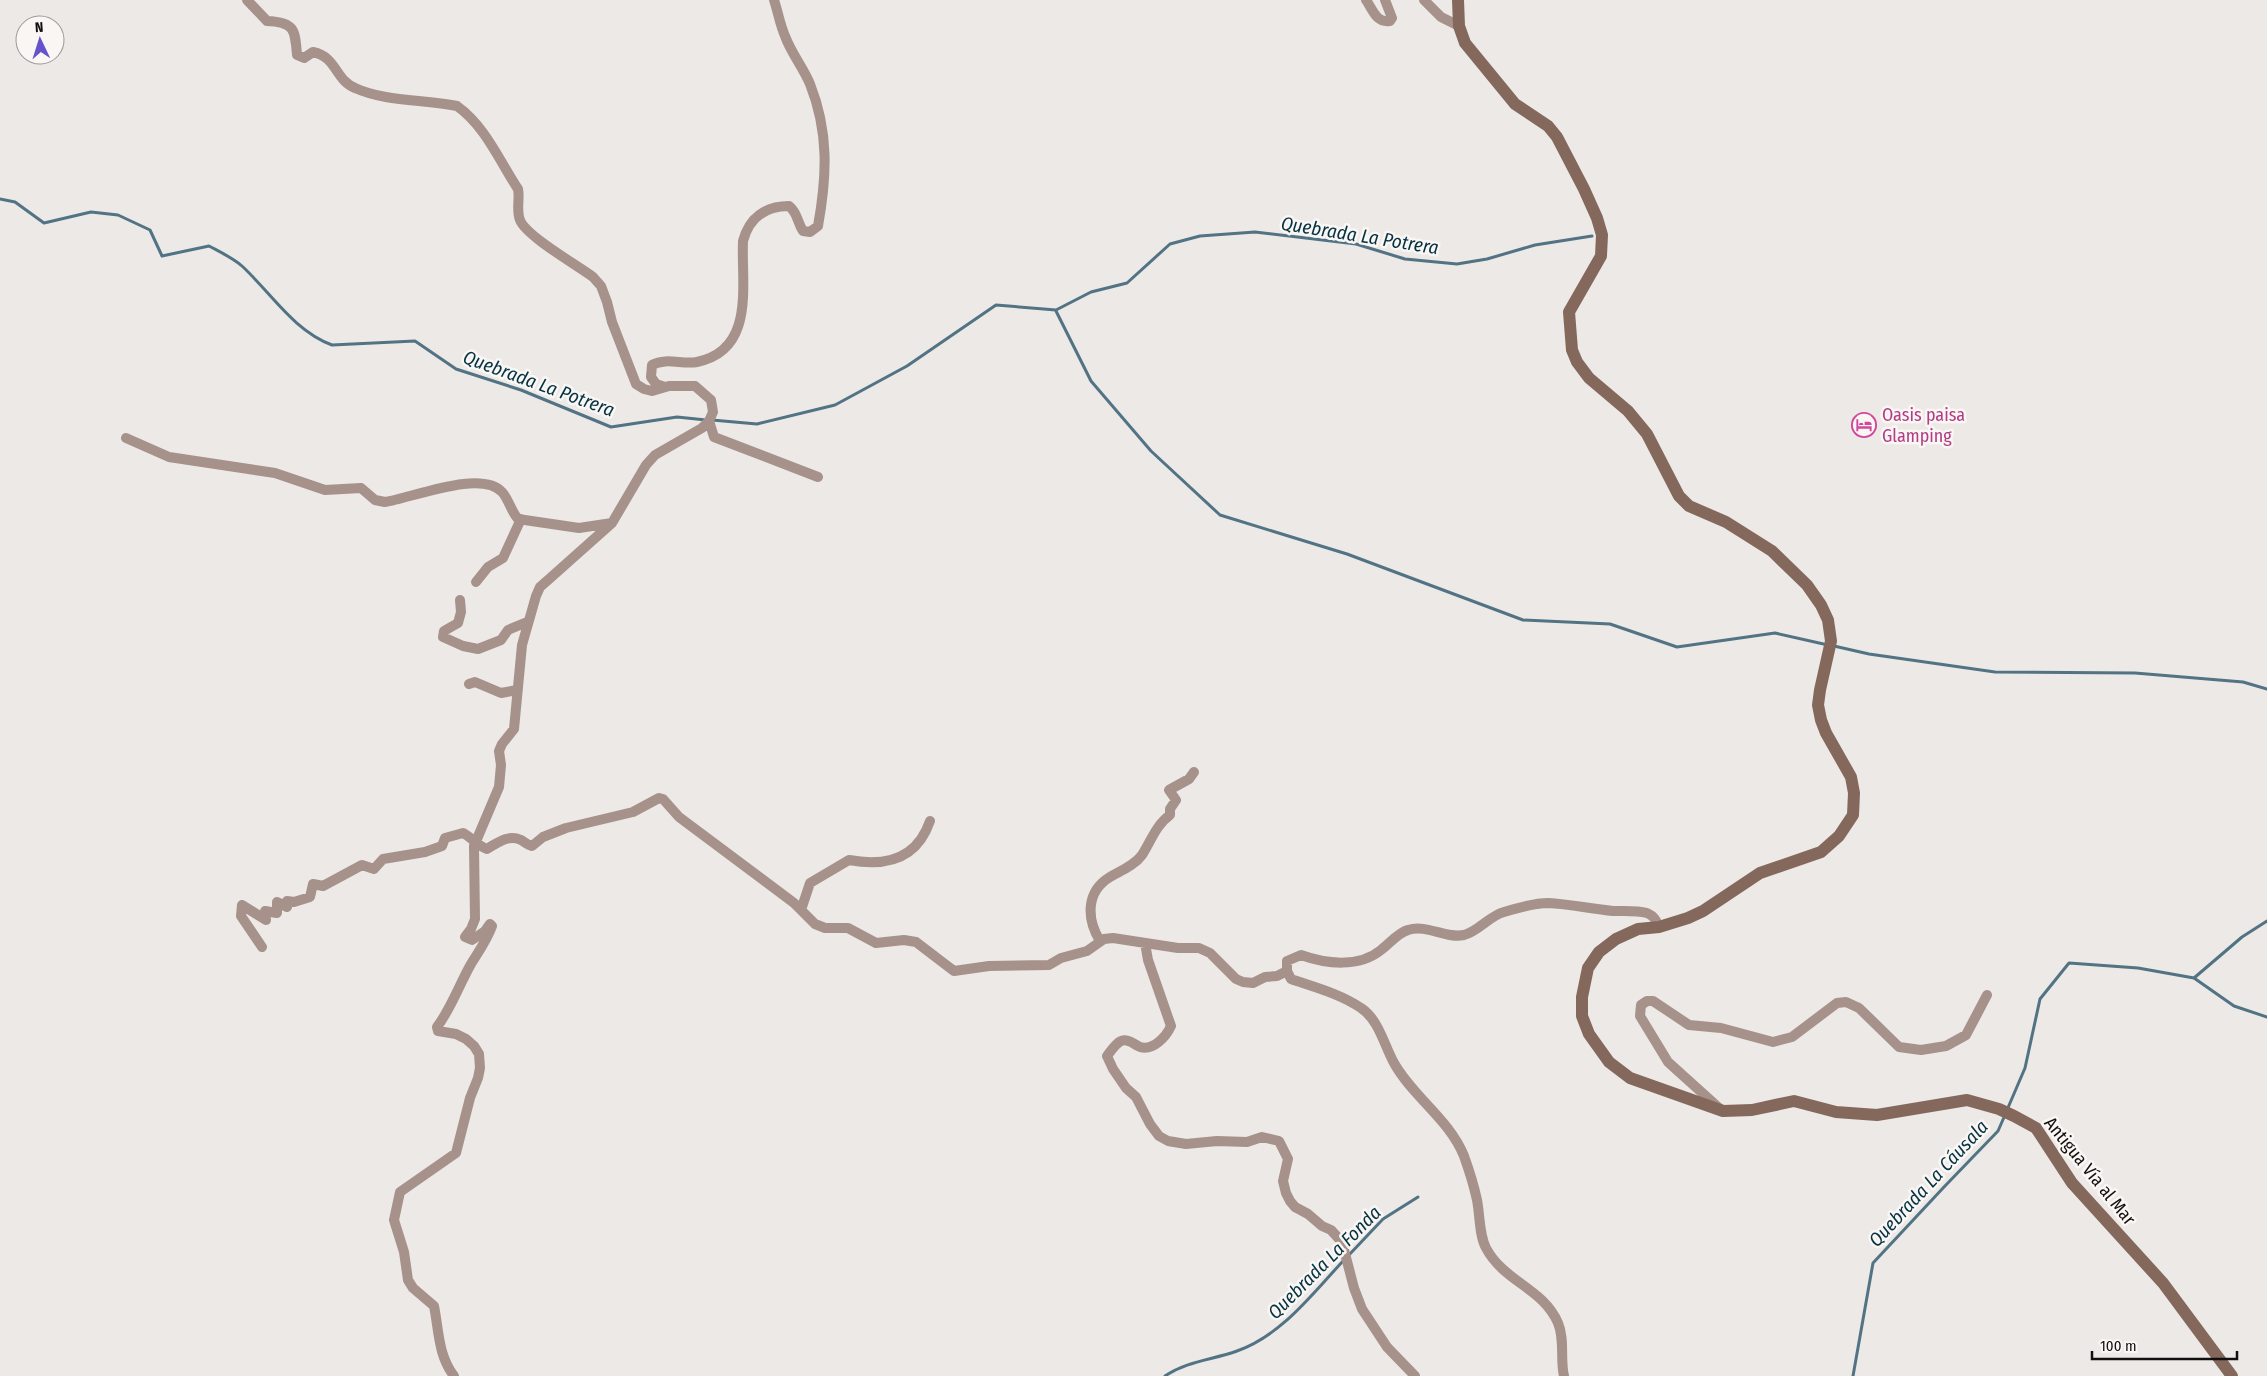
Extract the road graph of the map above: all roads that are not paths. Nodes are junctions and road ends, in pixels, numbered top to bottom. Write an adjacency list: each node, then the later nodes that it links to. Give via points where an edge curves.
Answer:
1 (247, 0): 8 (street, via 267,21 280,21 290,26 295,33 297,55 304,58 313,52 323,54 353,88 387,97 456,106 465,111 478,125 518,188 518,214 526,231 594,277 601,286 636,384 652,391)
2 (774, 0): 8 (street, via 784,35 810,83 819,114 825,177 818,226 810,232 803,231 795,210 789,206 768,208 756,216 743,241 742,312 738,333 721,351 704,360 662,361 652,365 651,377 656,384)
3 (1366, 0): 4 (street, via 1378,19 1384,22 1392,18)
4 (1384, 0)
5 (1424, 0): 7 (street, via 1441,17)
6 (1458, 0): 7 (main road, Antigua Vía al Mar)
7 (1459, 26): 23 (main road, Antigua Vía al Mar, via 1465,43 1515,104 1548,126 1557,137 1597,218 1602,235 1601,256 1569,312 1572,350 1577,362 1589,378 1628,411 1647,434 1679,496 1690,506 1726,522 1772,551 1807,585 1828,620 1830,646 1818,705 1826,734 1850,777 1854,793 1853,815 1839,836 1821,852 1760,873 1703,911)
8 (665, 387): 9 (street, via 695,386 711,400)
9 (711, 417): 11 (street, via 714,437); 13 (street, via 702,428 654,455)
10 (126, 438): 12 (street, via 169,457 275,473 325,490 361,488 375,500 385,502 460,484 482,483 503,493 510,509)
11 (818, 477)
12 (521, 520): 13 (street, via 579,528); 14 (street, via 503,558 488,567)
13 (612, 523): 16 (street, via 540,588)
14 (476, 582)
15 (460, 600): 16 (street, via 458,623 444,630 443,638 463,646 478,649 501,640 508,630)
16 (527, 622): 18 (street)
17 (469, 684): 18 (street, via 475,682 501,692)
18 (518, 690): 21 (street, via 514,729 499,751 499,787)
19 (1194, 772): 24 (street, via 1189,779 1169,790 1176,800 1141,856 1131,866 1101,883 1093,897 1090,916)
20 (930, 821): 22 (street, via 924,836 913,849 893,860 868,863 849,860 810,883)
21 (476, 840): 22 (street, via 487,849 498,841 509,839 521,840 532,846 543,837 566,828 633,812 664,798 679,817); 26 (street, via 463,833 445,838 442,846 425,852 383,859 374,868 362,865 324,886 313,884 310,897 287,901 287,907 277,902 277,913 265,911 266,920 242,905 241,916); 30 (street, via 472,854 475,918 465,937 472,940 490,924 492,926 437,1029 456,1034 474,1046 479,1054 478,1078 456,1153 400,1192 394,1220 408,1280 434,1306 445,1364)
22 (801, 910): 24 (street, via 815,924 826,928 848,928 876,942 916,942 954,971 990,966 1050,965)
23 (1659, 927): 27 (street, via 1655,918 1636,911 1536,904 1496,915 1463,935 1424,929 1406,930 1365,960 1325,963 1301,955 1293,957 1287,961); 29 (main road, Antigua Vía al Mar, via 1638,929 1616,939 1599,952 1588,968 1582,1016 1589,1034 1609,1062 1630,1078)
24 (1100, 941): 25 (street, via 1113,938)
25 (1145, 943): 27 (street, via 1199,948 1210,953 1243,982 1253,983); 31 (street, via 1170,1026 1160,1041 1150,1046 1141,1048 1122,1041 1112,1048 1107,1056 1113,1069 1136,1097 1160,1136 1168,1141 1186,1144 1247,1142 1262,1138 1279,1141 1288,1159 1283,1181 1290,1201 1294,1207 1331,1230 1342,1242 1362,1309 1386,1347)
26 (262, 947)
27 (1287, 971): 32 (street, via 1291,979 1342,997 1362,1008 1374,1021 1394,1063 1410,1086 1452,1131 1464,1156 1477,1198 1484,1245 1494,1263 1535,1293 1550,1309 1559,1325)
28 (1987, 996): 29 (street, via 1966,1035 1946,1046 1920,1050 1899,1047 1859,1008 1846,1002 1837,1004 1792,1037 1773,1042 1721,1028 1689,1025 1653,1001 1646,1001 1641,1005 1640,1016 1668,1062)
29 (1723, 1111): 33 (main road, Antigua Vía al Mar, via 1752,1110 1794,1101 1836,1112 1877,1116 1967,1100 2006,1112 2036,1128 2072,1182 2163,1283)
30 (454, 1376)
31 (1415, 1376)
32 (1564, 1376)
33 (2232, 1376)

